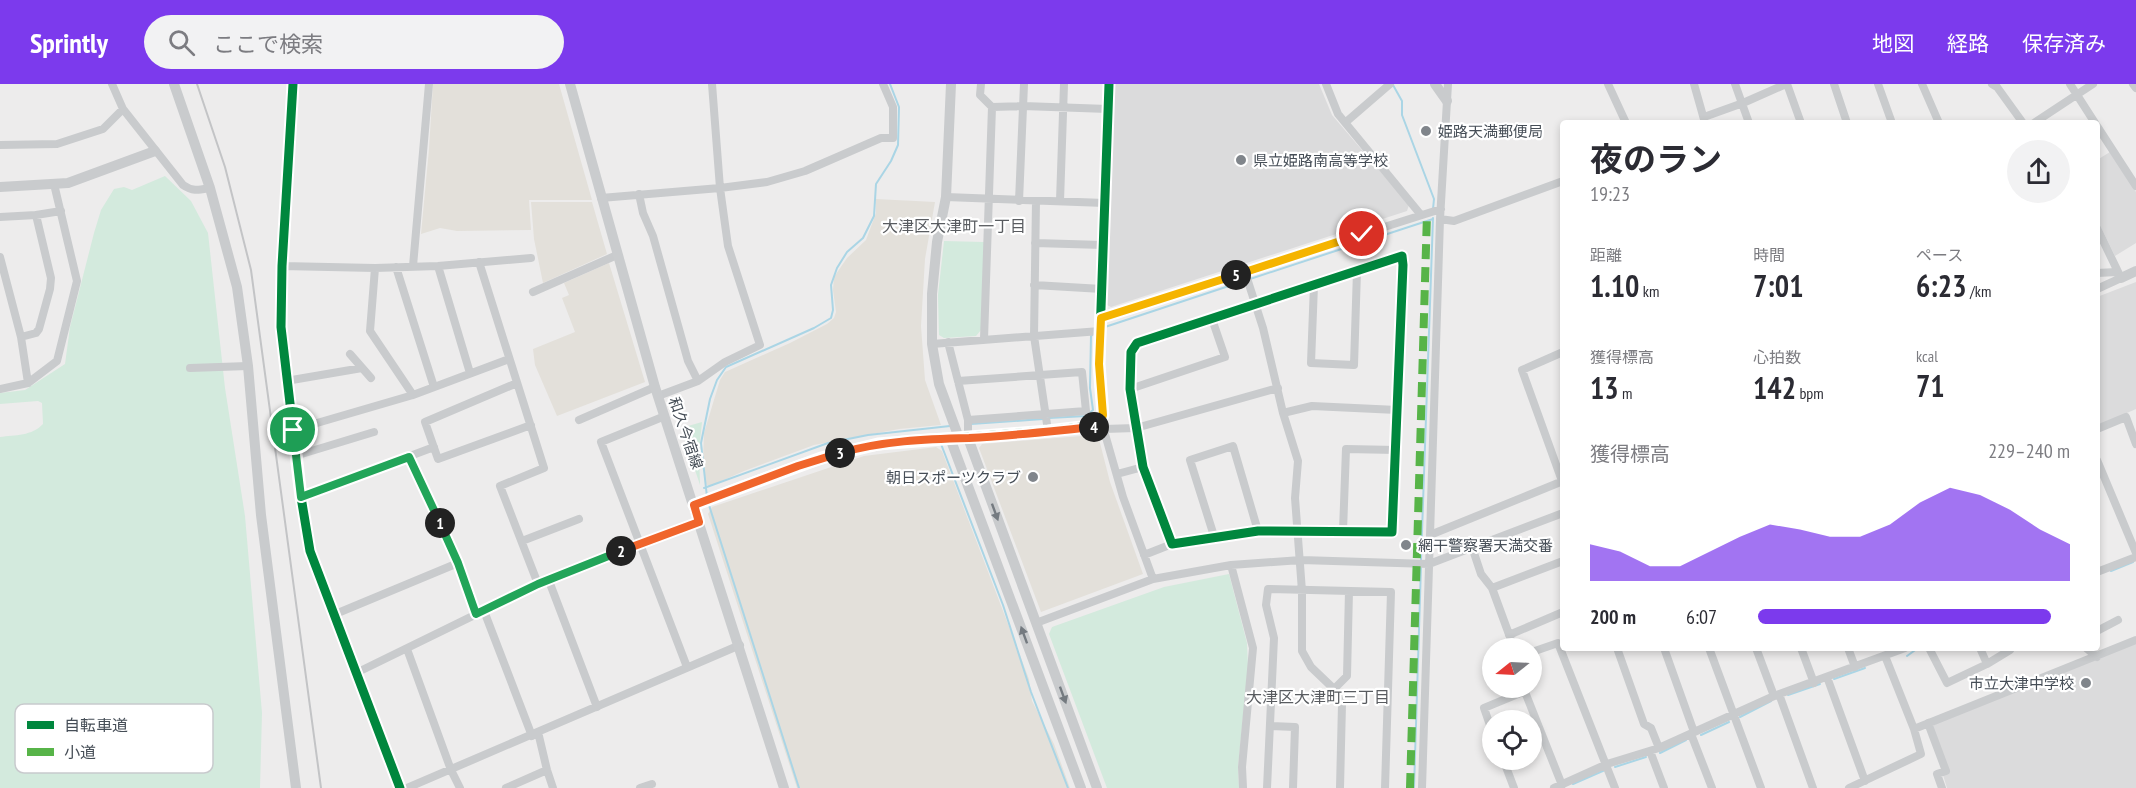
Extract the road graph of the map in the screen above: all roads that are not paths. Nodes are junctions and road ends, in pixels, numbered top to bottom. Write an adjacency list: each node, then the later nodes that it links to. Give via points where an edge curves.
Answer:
1 (112, 84): 36 (street)
2 (174, 84): 55 (street)
3 (293, 84): 78 (street)
4 (429, 84): 79 (street)
5 (570, 84): 59 (main road, 和久今宿線)
6 (712, 84): 56 (street)
7 (883, 84): 56 (street, via 893,107 893,138 881,138 805,171 767,182)
8 (951, 84): 58 (street)
9 (981, 84): 33 (street, via 980,95)
10 (1024, 84): 32 (street)
11 (1064, 84): 34 (street)
12 (1109, 84): 35 (street)
13 (1326, 84): 47 (street, via 1338,114)
14 (1390, 84): 47 (street)
15 (1435, 84): 30 (street)
16 (1448, 84): 30 (street)
17 (1608, 84): 37 (street)
18 (1694, 84): 38 (street)
19 (1735, 84): 31 (street)
20 (1787, 84): 31 (street); 40 (street)
21 (1834, 84): 41 (street)
22 (1878, 84): 42 (street)
23 (1922, 84): 43 (street)
24 (2070, 84): 29 (street)
25 (2093, 84): 29 (street)
26 (2133, 84): 28 (street)
27 (1996, 85): 44 (street)
28 (2136, 88)
29 (2076, 94): 45 (street); 46 (street)
30 (1448, 101): 65 (street)
31 (1743, 103): 38 (street); 39 (street)
32 (1023, 106): 33 (street); 34 (street); 61 (street)
33 (992, 107): 60 (street)
34 (1063, 108): 35 (street); 63 (street)
35 (1108, 109): 64 (street)
36 (123, 110): 49 (street, via 103,129 57,144); 50 (street)
37 (1625, 120)
38 (1705, 120)
39 (1748, 120)
40 (1800, 120)
41 (1846, 120)
42 (1891, 120)
43 (1937, 120)
44 (2021, 120)
45 (2038, 120)
46 (2093, 120)
47 (1346, 122): 68 (street)
48 (2100, 131): 54 (street)
49 (0, 145)
50 (155, 151): 52 (street, via 68,183); 55 (street, via 190,190)
51 (1560, 182): 70 (street, via 1454,221)
52 (54, 184): 53 (street); 66 (street)
53 (1, 185)
54 (2136, 186)
55 (210, 188): 107 (street, via 237,287)
56 (720, 188): 57 (street); 114 (street, via 728,246 760,345)
57 (639, 194): 59 (street); 114 (street, via 688,361)
58 (946, 197): 60 (street); 103 (street, via 932,294)
59 (601, 198): 74 (main road, 和久今宿線)
60 (989, 200): 61 (street); 101 (street)
61 (1019, 201): 62 (street)
62 (1036, 201): 63 (street); 72 (street)
63 (1060, 201): 64 (street)
64 (1105, 203): 73 (street)
65 (1441, 209): 68 (street); 70 (street)
66 (61, 211): 67 (street); 116 (street, via 77,281 57,361)
67 (36, 215): 69 (street); 100 (street, via 51,278 50,289 39,329)
68 (1421, 215): 85 (street)
69 (0, 217)
70 (1440, 219): 156 (street)
71 (2100, 234): 87 (street)
72 (1035, 243): 73 (street); 88 (street)
73 (1104, 245): 93 (street)
74 (617, 255): 94 (street); 122 (main road, 和久今宿線)
75 (0, 257): 90 (street)
76 (531, 258): 77 (street)
77 (479, 262): 80 (street); 106 (street)
78 (282, 266): 82 (street); 113 (street, via 281,327)
79 (413, 266): 80 (street); 81 (street)
80 (438, 266): 110 (street)
81 (396, 267): 82 (street); 118 (street)
82 (375, 268): 123 (street, via 370,331)
83 (1357, 271): 89 (street); 89 (street, via 1354,365 1311,363); 124 (street, via 1402,256)
84 (2136, 271): 87 (street)
85 (1245, 272): 95 (street); 96 (street)
86 (2100, 273): 87 (street)
87 (2119, 275): 91 (street)
88 (1034, 285): 93 (street); 99 (street)
89 (1314, 285): 95 (street)
90 (10, 287): 92 (street); 100 (street)
91 (2100, 287)
92 (0, 289)
93 (1102, 289): 96 (street)
94 (533, 292)
95 (1254, 304): 97 (street); 119 (street)
96 (1101, 318): 98 (street)
97 (1212, 319): 121 (street, via 1137,343 1131,352); 121 (street, via 1225,357)
98 (1100, 331): 99 (street); 131 (street)
99 (1034, 336): 101 (street); 111 (street)
100 (21, 337): 116 (street)
101 (984, 339): 102 (street)
102 (948, 342): 103 (street); 115 (street)
103 (932, 344): 137 (street, via 939,384)
104 (1560, 353): 146 (street, via 1522,370)
105 (350, 354): 109 (street)
106 (510, 359): 110 (street); 117 (street)
107 (248, 366): 108 (street); 230 (street, via 261,515)
108 (190, 368)
109 (362, 368): 112 (street); 113 (street)
110 (470, 373): 118 (street)
111 (1040, 376): 115 (street); 126 (street); 126 (street, via 1082,372 1086,411)
112 (371, 378)
113 (286, 381): 134 (street)
114 (698, 381): 122 (street)
115 (958, 381): 129 (street)
116 (28, 383): 120 (street)
117 (517, 383): 130 (street); 139 (street, via 425,422)
118 (434, 387): 123 (street)
119 (1278, 388): 125 (street); 132 (street)
120 (0, 389)
121 (1130, 389): 132 (street)
122 (656, 392): 127 (main road, 和久今宿線); 128 (street)
123 (413, 395): 134 (street)
124 (1397, 410): 125 (street, via 1312,406); 140 (street)
125 (1283, 413): 154 (street, via 1298,461 1295,498)
126 (1046, 414): 129 (street); 135 (street)
127 (665, 416): 149 (main road, 和久今宿線); 159 (street, via 601,442)
128 (579, 420)
129 (968, 420): 137 (street)
130 (531, 425): 139 (street, via 438,459); 158 (street, via 544,468 500,486)
131 (1102, 426): 132 (street); 135 (street); 145 (street)
132 (1136, 428): 143 (street)
133 (2100, 428): 138 (street, via 2126,417)
134 (293, 430): 141 (street)
135 (1047, 431): 137 (street)
136 (374, 432): 141 (street)
137 (959, 438): 149 (street, via 860,447); 180 (street, one-way to 180); 238 (street, one-way to 137)
138 (2136, 444)
139 (434, 447): 142 (street)
140 (1396, 450): 155 (street, via 1392,532); 155 (street, via 1346,449)
141 (295, 456): 148 (street)
142 (409, 457): 148 (street); 166 (street)
143 (1143, 466): 145 (street); 160 (street)
144 (2100, 467): 163 (street)
145 (1117, 474): 162 (street)
146 (1560, 475)
147 (1560, 482): 156 (street)
148 (301, 497): 178 (street, via 310,551)
149 (694, 505): 152 (main road, 和久今宿線)
150 (1560, 514): 161 (street)
151 (579, 519): 158 (street)
152 (699, 522): 159 (street); 185 (main road, 和久今宿線)
153 (1258, 531): 154 (street); 157 (street); 157 (street, via 1233,446 1190,460)
154 (1299, 531): 155 (street); 164 (street)
155 (1343, 531)
156 (1430, 535): 167 (street)
157 (1214, 537): 160 (street)
158 (522, 541): 172 (street)
159 (639, 543): 171 (street); 204 (street)
160 (1172, 544): 162 (street)
161 (1472, 547): 167 (street); 173 (street, via 1481,574)
162 (1144, 555): 170 (street)
163 (2136, 555): 169 (street)
164 (1301, 560): 167 (street); 168 (street); 174 (street)
165 (1560, 561): 173 (street)
166 (458, 563): 176 (street); 178 (street)
167 (1429, 564): 245 (street)
168 (1231, 565): 170 (street); 240 (street, via 1252,648)
169 (2100, 567)
170 (1153, 579): 180 (street)
171 (549, 581): 172 (street); 213 (street)
172 (538, 584): 176 (street)
173 (1492, 588): 182 (street)
174 (1302, 591): 175 (street); 209 (street, via 1302,651 1311,667); 217 (street, via 1268,589 1266,605 1274,638)
175 (1349, 591): 209 (street, via 1347,676); 244 (street, via 1391,592)
176 (480, 612): 187 (street); 220 (street)
177 (1560, 613): 182 (street)
178 (333, 615): 206 (street)
179 (2118, 620): 181 (street)
180 (1036, 623): 239 (street, one-way to 239)
181 (2100, 629)
182 (1509, 635): 183 (street)
183 (1510, 638)
184 (2136, 640): 202 (street)
185 (740, 645): 204 (street); 237 (main road, 和久今宿線)
186 (1560, 648): 188 (street, via 1558,643)
187 (407, 649): 206 (street); 224 (street)
188 (1542, 649)
189 (1561, 651): 223 (street)
190 (1618, 651): 221 (street, via 1644,724 1651,728)
191 (1665, 651): 219 (street)
192 (1711, 651): 215 (street)
193 (1757, 651): 210 (street)
194 (1802, 651): 208 (street)
195 (1849, 651): 205 (street)
196 (1895, 651): 201 (street)
197 (1931, 651): 203 (street, via 1947,683)
198 (1982, 651): 203 (street)
199 (2008, 651): 203 (street)
200 (2090, 651): 202 (street)
201 (1885, 656): 205 (street); 218 (street)
202 (2097, 657): 216 (street)
203 (1988, 664)
204 (687, 667): 213 (street)
205 (1855, 667): 207 (street)
206 (356, 673): 231 (street)
207 (1827, 677): 208 (street); 227 (street)
208 (1814, 683): 210 (street)
209 (1334, 689): 243 (street, via 1342,704)
210 (1776, 695): 215 (street); 251 (street)
211 (1505, 698): 214 (street)
212 (1528, 698): 229 (street)
213 (597, 707): 220 (street)
214 (1485, 710)
215 (1734, 716): 219 (street); 250 (street)
216 (1928, 723): 218 (street); 253 (street, via 1946,771 1937,774)
217 (1270, 726): 241 (street); 242 (street, via 1295,727)
218 (1914, 729): 227 (street, via 1922,754)
219 (1692, 733): 221 (street); 249 (street)
220 (535, 734): 224 (street); 226 (street)
221 (1659, 747): 222 (street)
222 (1650, 751): 223 (street); 248 (street)
223 (1607, 764): 229 (street); 247 (street)
224 (451, 770): 232 (street); 233 (street)
225 (1507, 770): 246 (street)
226 (547, 771): 234 (street); 235 (street)
227 (1865, 781): 252 (street)
228 (652, 784): 236 (street)
229 (1563, 786)
230 (296, 788)
231 (400, 788)
232 (407, 788)
233 (460, 788)
234 (506, 788)
235 (553, 788)
236 (640, 788)
237 (784, 788)
238 (1081, 788)
239 (1097, 788)
240 (1243, 788)
241 (1267, 788)
242 (1293, 788)
243 (1340, 788)
244 (1385, 788)
245 (1422, 788)
246 (1514, 788)
247 (1615, 788)
248 (1664, 788)
249 (1712, 788)
250 (1761, 788)
251 (1813, 788)
252 (1849, 788)
253 (1942, 788)

